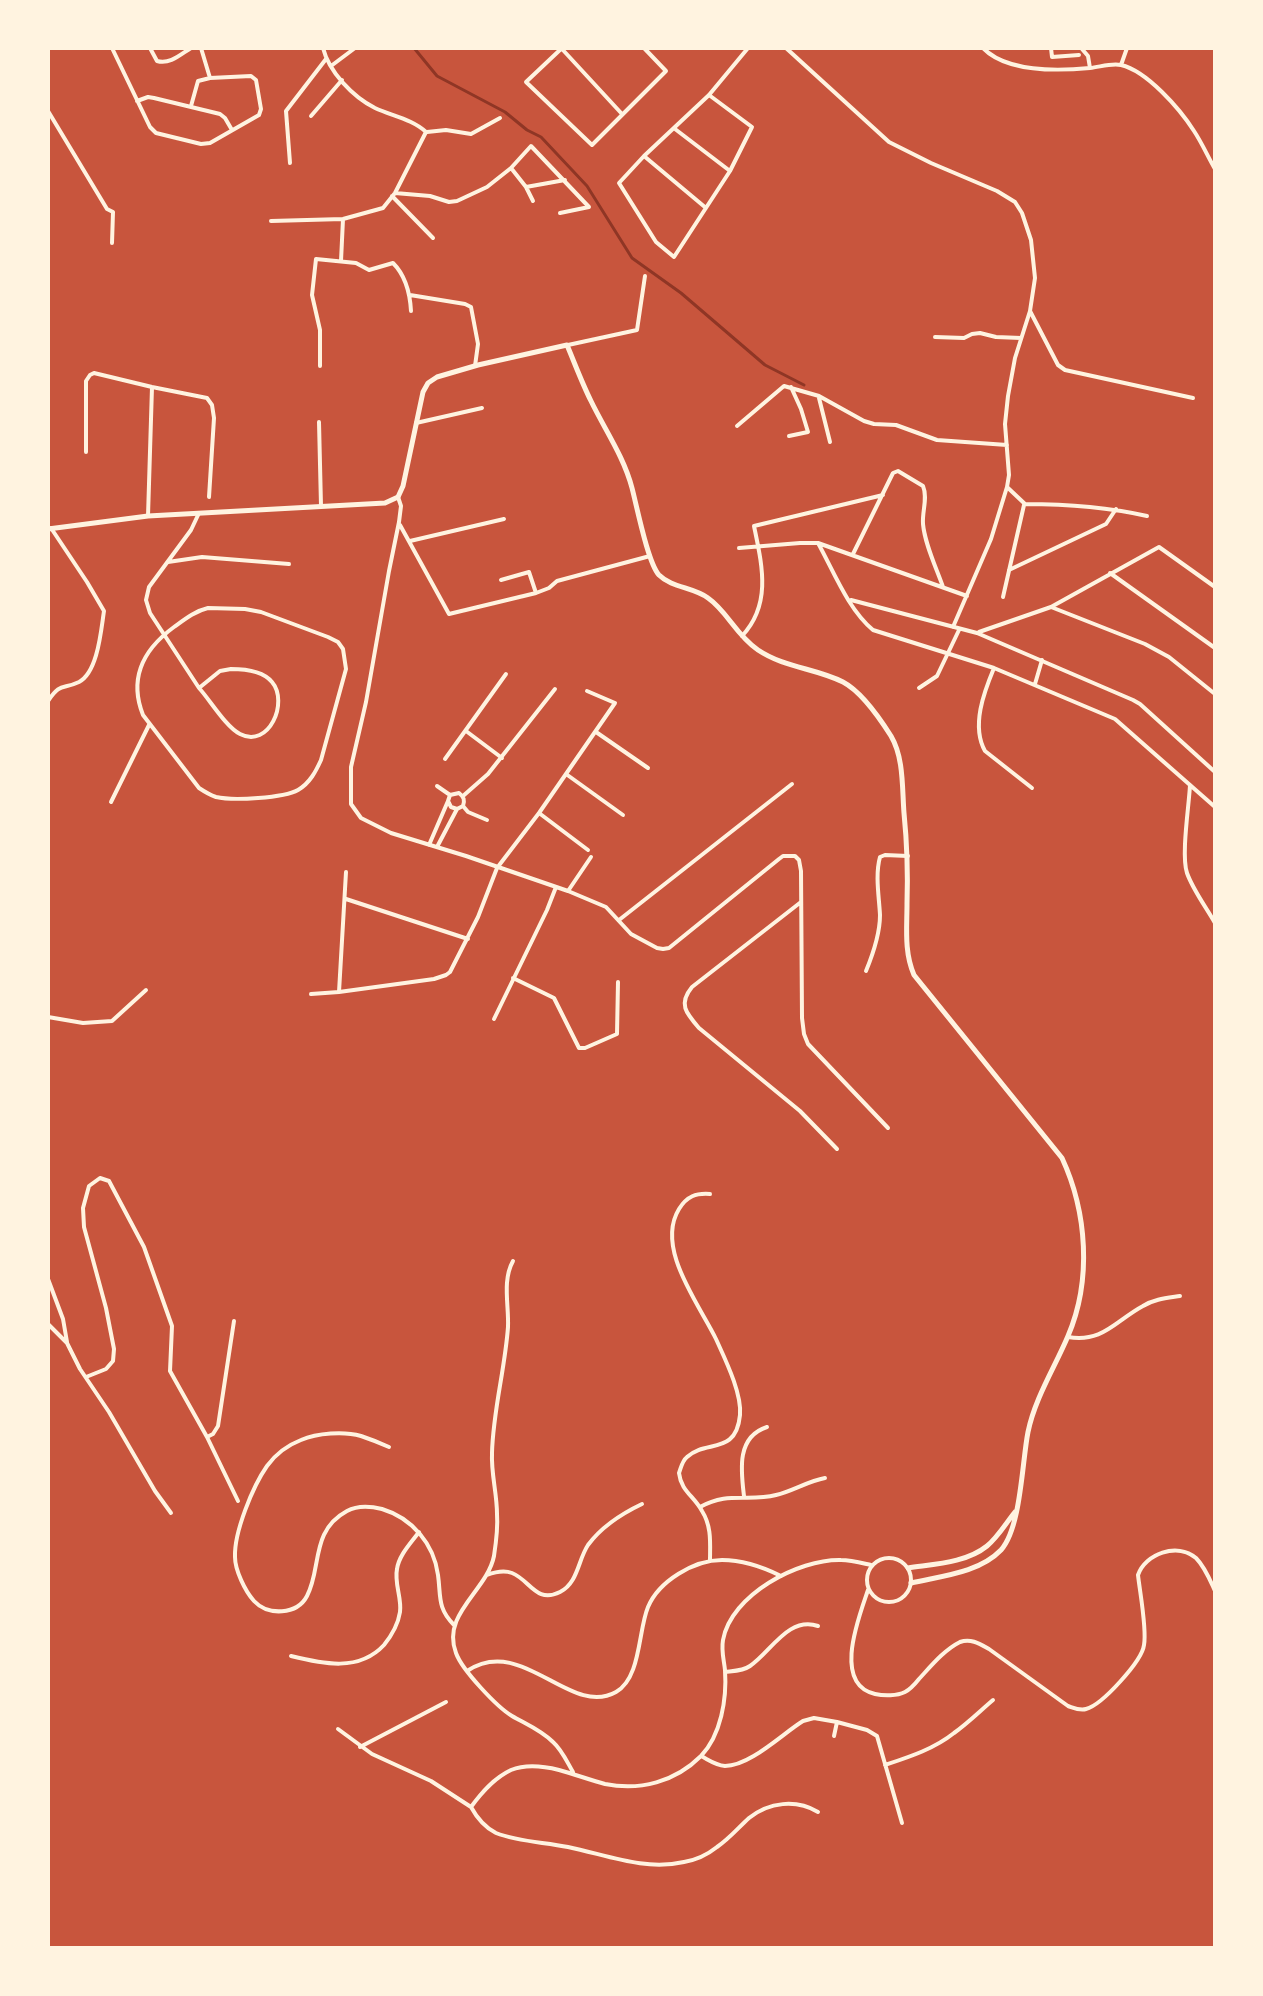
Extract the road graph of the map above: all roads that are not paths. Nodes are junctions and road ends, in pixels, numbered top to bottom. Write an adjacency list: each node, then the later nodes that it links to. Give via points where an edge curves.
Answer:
1 (112, 48): 24 (street)
2 (150, 48): 3 (street, via 162,63)
3 (191, 48)
4 (201, 48): 21 (street)
5 (323, 48): 16 (street)
6 (355, 48): 18 (street)
7 (562, 48): 27 (street); 27 (street, via 526,82 592,145)
8 (644, 48): 27 (street, via 666,71)
9 (748, 48): 23 (street)
10 (786, 48): 52 (street, via 889,142 1015,202 1034,257)
11 (983, 48): 19 (street, via 1000,61 1017,65)
12 (1051, 48): 15 (street, via 1052,57)
13 (1082, 48): 15 (street); 20 (street)
14 (1127, 48): 17 (street)
15 (1079, 55): 19 (street)
16 (326, 59): 18 (street); 34 (street, via 286,111)
17 (1121, 65): 20 (street); 36 (street, via 1143,76 1172,104 1194,130)
18 (331, 66): 22 (street)
19 (1080, 68): 20 (street)
20 (1090, 68)
21 (210, 78): 25 (street, via 198,81); 31 (street, via 256,80 259,115)
22 (342, 80): 28 (street); 32 (street, via 374,108)
23 (709, 95): 30 (street); 37 (street, via 752,127)
24 (137, 101): 25 (street, via 148,97); 31 (street, via 156,133 201,144)
25 (191, 106): 31 (street, via 220,114)
26 (48, 111): 47 (street, via 114,214)
27 (622, 114)
28 (311, 116)
29 (500, 118): 32 (street, via 471,134)
30 (674, 128): 33 (street); 37 (street)
31 (232, 130)
32 (426, 132): 40 (street)
33 (644, 156): 42 (street); 42 (street, via 619,183 656,242 674,257)
34 (290, 163)
35 (511, 168): 38 (street, via 531,146); 39 (street); 40 (street, via 457,201)
36 (1215, 169)
37 (730, 171): 42 (street)
38 (565, 180): 39 (street); 43 (street, via 589,207)
39 (526, 187): 41 (street)
40 (393, 195): 44 (street, via 383,208); 46 (street)
41 (533, 201)
42 (706, 208)
43 (560, 213)
44 (343, 219): 45 (street); 48 (street)
45 (271, 221)
46 (433, 238)
47 (112, 243)
48 (341, 261): 50 (street, via 369,270 393,263); 56 (street, via 315,261 312,295 320,330)
49 (645, 276): 55 (street, via 637,330)
50 (410, 295): 51 (street); 57 (street, via 467,305 478,344)
51 (411, 311)
52 (1030, 311): 54 (street); 61 (street, via 1065,370)
53 (935, 337): 54 (street, via 980,333)
54 (1021, 338): 68 (street, via 1008,396)
55 (567, 345): 57 (street); 88 (street, via 625,465)
56 (320, 366)
57 (474, 366): 64 (street, via 428,383)
58 (152, 387): 69 (street, via 90,375); 72 (street, via 207,398 212,405); 78 (street)
59 (791, 387): 60 (street); 65 (street, via 784,386); 66 (street, via 808,432)
60 (819, 396): 67 (street); 68 (street, via 874,424 896,425 937,440)
61 (1193, 398)
62 (482, 408): 64 (street)
63 (319, 422): 75 (street)
64 (416, 423): 73 (street)
65 (737, 426)
66 (789, 436)
67 (830, 442)
68 (1007, 445): 70 (street)
69 (86, 452)
70 (1007, 487): 74 (street); 97 (street)
71 (883, 495): 85 (street, via 754,526); 87 (street); 94 (street, via 895,471 923,486 924,532)
72 (209, 497)
73 (398, 497): 75 (street, via 385,503); 81 (street)
74 (1025, 504): 76 (street); 91 (street)
75 (321, 506): 77 (street)
76 (1116, 509): 79 (street); 91 (street, via 1106,524)
77 (199, 513): 78 (street); 89 (street)
78 (148, 516): 82 (street)
79 (1147, 516)
80 (504, 519): 83 (street)
81 (399, 522): 83 (street); 138 (street, via 351,767 351,804 361,818)
82 (49, 529): 116 (street, via 104,611 90,669 81,681 57,688)
83 (410, 541): 96 (street, via 449,614)
84 (818, 543): 85 (street); 87 (street); 99 (street)
85 (758, 547): 86 (street); 104 (street, via 761,603)
86 (739, 548)
87 (853, 554): 94 (street)
88 (650, 556): 96 (street, via 557,581); 104 (street, via 656,572 706,596)
89 (168, 562): 90 (street, via 202,557); 103 (street, via 146,600)
90 (289, 564)
91 (1009, 570): 98 (street)
92 (1110, 573): 95 (street, via 1159,547); 100 (street); 105 (street)
93 (501, 580): 96 (street, via 529,572)
94 (943, 587): 97 (street)
95 (1215, 587)
96 (536, 593)
97 (967, 596): 101 (street)
98 (1003, 597)
99 (849, 600): 101 (street); 106 (street, via 873,630)
100 (1051, 607): 102 (street); 115 (street, via 1145,644)
101 (956, 628): 102 (street); 106 (street)
102 (977, 633): 107 (street)
103 (165, 634): 111 (street); 117 (street, via 147,655 137,680 138,702); 117 (street, via 208,608 261,612 338,642 346,669 315,773 297,791 284,795 208,794)
104 (742, 637): 141 (street, via 778,661 845,683 879,719 898,756)
105 (1215, 648)
106 (948, 654): 108 (street); 112 (street, via 937,676)
107 (1042, 660): 110 (street); 123 (street, via 1140,704)
108 (994, 668): 110 (street); 128 (street, via 983,694 981,744)
109 (506, 674): 118 (street)
110 (1035, 684): 125 (street, via 1115,719)
111 (199, 688): 111 (street, via 239,734 259,736 277,712 277,691 258,673 226,669)
112 (919, 688)
113 (555, 689): 120 (street)
114 (587, 691): 119 (street, via 615,703)
115 (1215, 693)
116 (48, 701)
117 (149, 725): 131 (street)
118 (466, 731): 120 (street); 121 (street)
119 (596, 732): 122 (street); 124 (street)
120 (502, 758): 129 (street)
121 (445, 759)
122 (648, 768)
123 (1215, 772)
124 (566, 774): 135 (street); 136 (street)
125 (1190, 783): 133 (street); 150 (street, via 1186,869)
126 (792, 784): 149 (street)
127 (437, 786): 130 (street)
128 (1032, 788)
129 (463, 796): 130 (street); 132 (street)
130 (449, 798): 134 (street); 138 (street)
131 (111, 802)
132 (463, 806): 134 (street); 137 (street)
133 (1215, 807)
134 (457, 809): 139 (street)
135 (539, 813): 140 (street); 143 (street)
136 (623, 815)
137 (487, 820)
138 (429, 845): 139 (street)
139 (437, 847): 143 (street)
140 (588, 850)
141 (908, 856): 152 (street, via 885,855 878,862 880,919); 168 (street, via 907,949 914,975 1062,1158 1073,1181 1083,1272)
142 (591, 857): 146 (street)
143 (497, 868): 145 (street); 151 (street)
144 (346, 872): 147 (street)
145 (556, 887): 146 (street); 153 (street)
146 (568, 891): 149 (street, via 606,907)
147 (346, 899): 151 (street); 156 (street)
148 (801, 902): 149 (street, via 801,866 790,855 669,948 657,948 631,934); 160 (street, via 804,1034); 161 (street, via 692,987 684,1005 699,1028 800,1111)
149 (619, 920)
150 (1215, 923)
151 (468, 939): 156 (street, via 446,975)
152 (866, 971)
153 (513, 978): 154 (street, via 554,998 579,1048 617,1034); 159 (street)
154 (618, 982)
155 (146, 990): 158 (street, via 112,1021)
156 (339, 992): 157 (street)
157 (311, 994)
158 (48, 1017)
159 (494, 1019)
160 (888, 1128)
161 (837, 1149)
162 (710, 1194): 178 (street, via 695,1193 680,1206 671,1230 678,1266 740,1400 735,1433 728,1441 685,1454 680,1482)
163 (513, 1261): 185 (street, via 507,1271 508,1326 492,1450 497,1526)
164 (48, 1279): 169 (street)
165 (1180, 1296): 168 (street, via 1143,1305 1096,1336)
166 (234, 1321): 172 (street, via 218,1426)
167 (48, 1324): 169 (street)
168 (1068, 1337): 179 (street, via 1028,1430)
169 (67, 1343): 170 (street)
170 (86, 1377): 172 (street, via 106,1369 114,1349 84,1227 89,1186 100,1178 109,1181 144,1247 172,1326 170,1371); 180 (street)
171 (767, 1427): 175 (street, via 746,1445 741,1466)
172 (207, 1437): 176 (street)
173 (389, 1447): 181 (street, via 359,1435 317,1436 286,1448 268,1464 252,1491 237,1541 235,1559 242,1581 254,1601 276,1612 304,1601 327,1530 358,1506 387,1510)
174 (825, 1478): 175 (street, via 770,1496)
175 (744, 1496): 178 (street)
176 (238, 1501)
177 (642, 1504): 185 (street, via 615,1518 594,1538 574,1578 560,1592 541,1594 512,1573)
178 (700, 1507): 182 (street, via 711,1534)
179 (1016, 1511): 184 (street, via 975,1554); 187 (street, via 1008,1541 990,1561)
180 (171, 1513)
181 (419, 1532): 190 (street, via 438,1571 441,1608); 192 (street, via 397,1570 398,1622 377,1652 345,1664)
182 (710, 1561): 186 (street, via 744,1563); 193 (street, via 675,1576 655,1594 631,1675 615,1693 587,1695 517,1663 496,1661)
183 (871, 1565): 184 (street, via 890,1558); 186 (street, via 829,1561); 188 (street)
184 (908, 1568): 187 (street)
185 (487, 1575): 190 (street)
186 (781, 1576): 194 (street, via 750,1597 729,1622 723,1638)
187 (911, 1583): 188 (street, via 904,1596 890,1602)
188 (868, 1590): 189 (street, via 851,1659 859,1686 869,1692 881,1696 907,1691 965,1640 978,1642 1077,1710 1100,1701 1141,1654 1145,1642 1138,1575 1148,1559 1176,1551 1192,1555)
189 (1215, 1591)
190 (454, 1625): 193 (street, via 455,1651)
191 (818, 1626): 194 (street, via 801,1625 776,1640 752,1665)
192 (291, 1656)
193 (467, 1671): 203 (street, via 500,1708 556,1744)
194 (725, 1672): 201 (street, via 718,1729)
195 (993, 1700): 202 (street, via 939,1743)
196 (446, 1702): 200 (street)
197 (837, 1722): 199 (street); 201 (street, via 803,1721 740,1763 715,1764); 202 (street, via 877,1736)
198 (338, 1729): 200 (street)
199 (834, 1736)
200 (360, 1747): 204 (street)
201 (701, 1756): 203 (street, via 684,1770 647,1785 603,1783)
202 (885, 1765): 206 (street)
203 (573, 1773): 204 (street, via 543,1766 511,1770 484,1789)
204 (471, 1807): 205 (street, via 481,1823 513,1839 667,1866 703,1856 751,1817 778,1804 804,1805)
205 (818, 1812)
206 (902, 1823)

